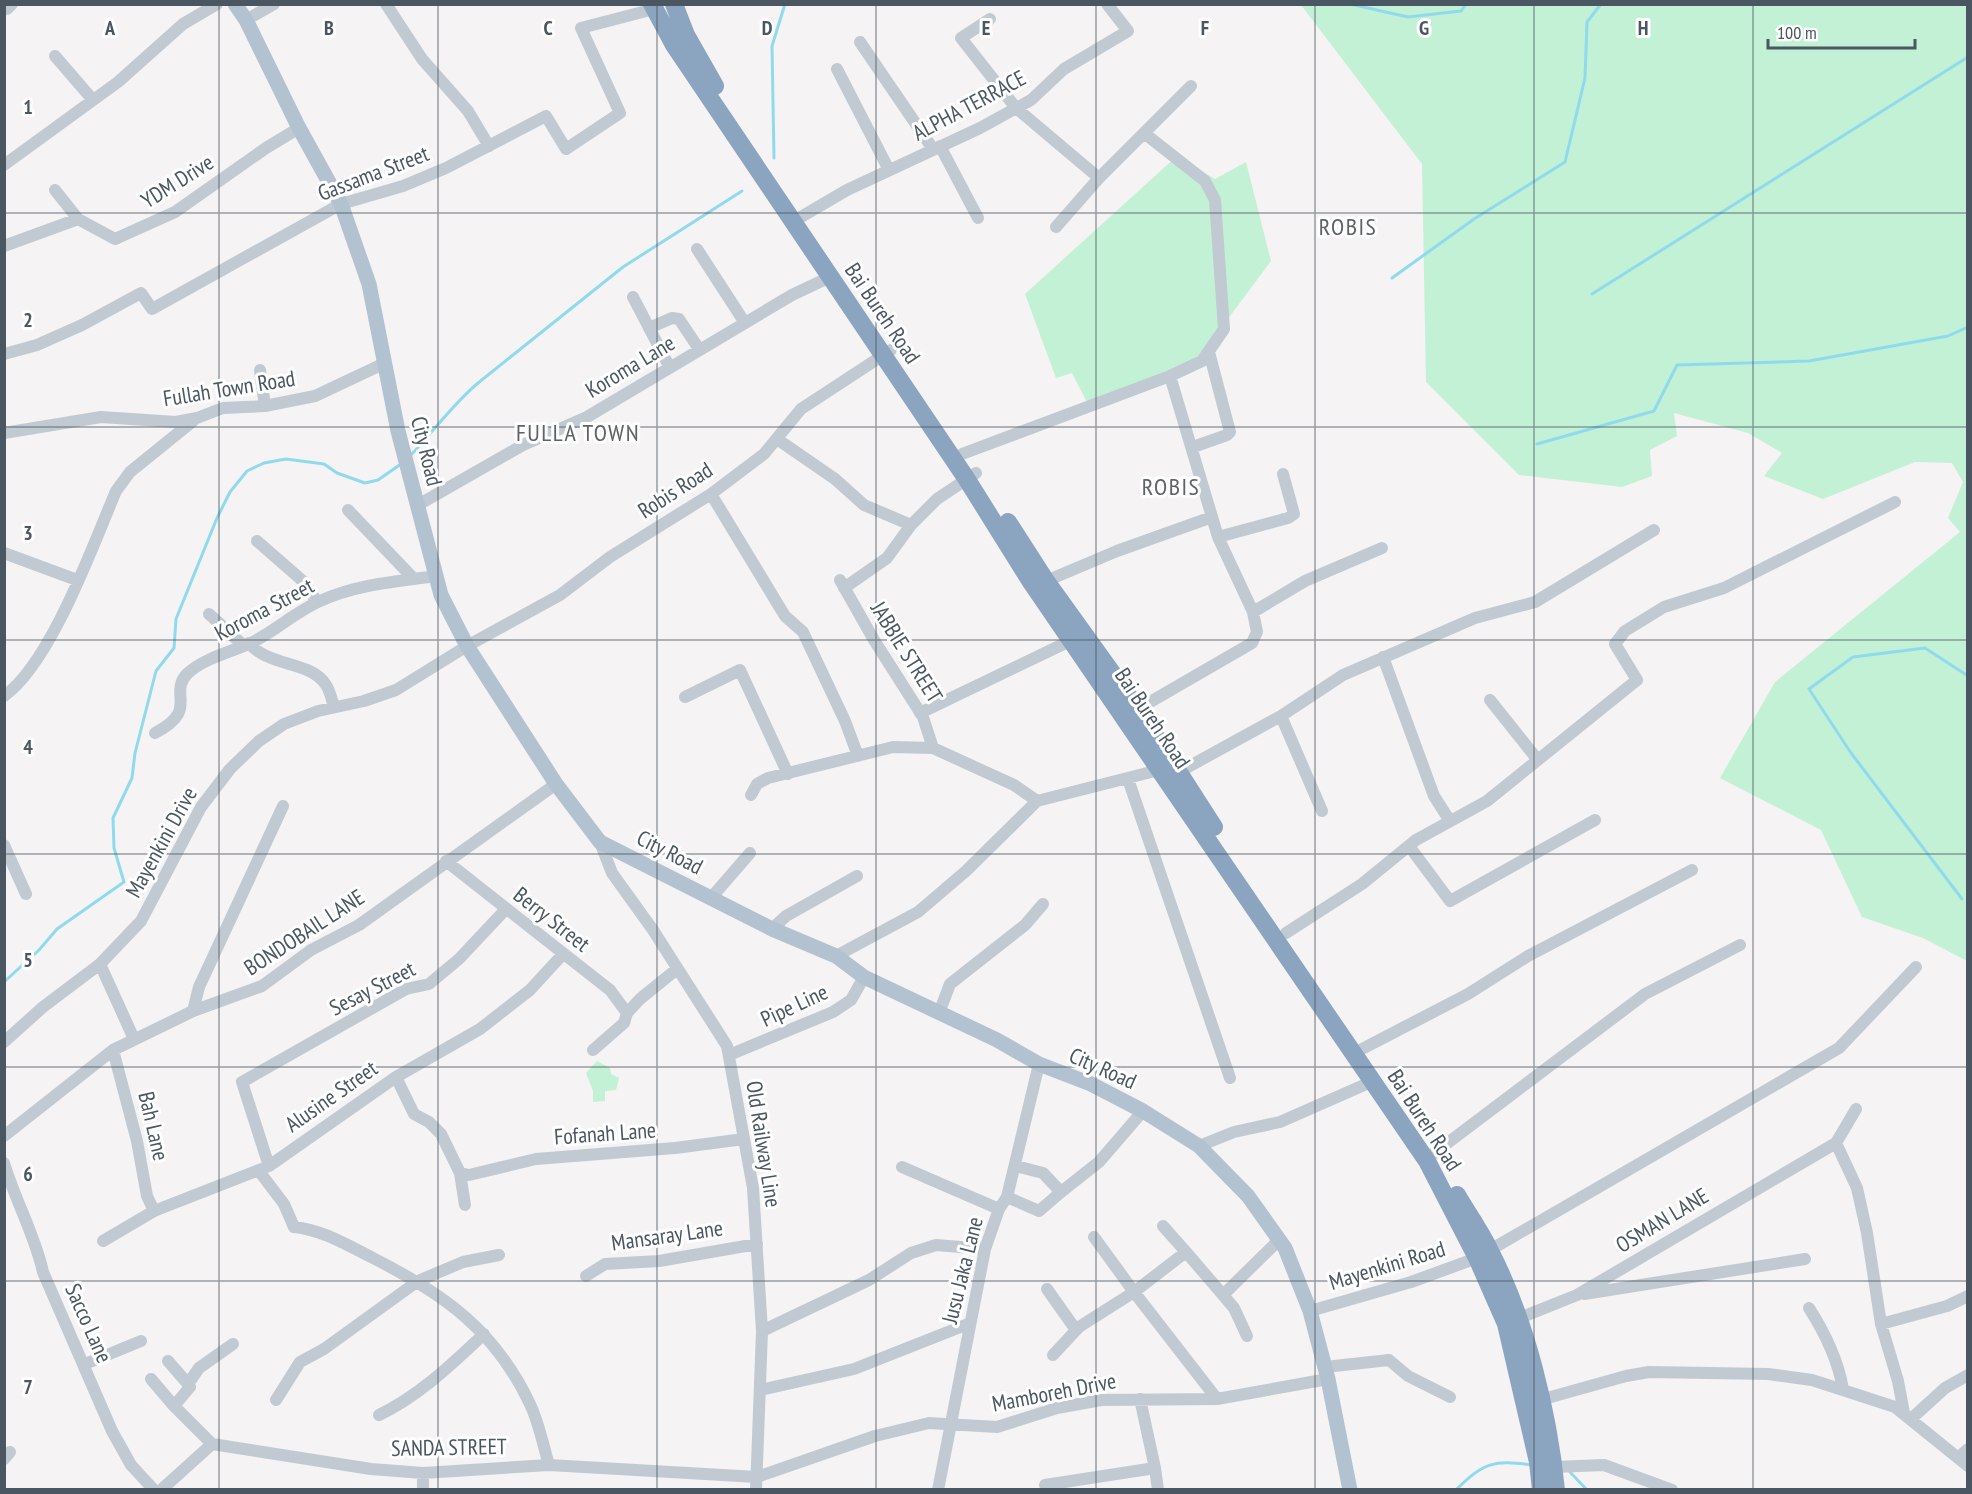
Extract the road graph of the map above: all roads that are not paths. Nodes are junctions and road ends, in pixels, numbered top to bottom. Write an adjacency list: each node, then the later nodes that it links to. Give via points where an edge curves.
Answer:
1 (217, 4): 14 (street, via 183,24)
2 (235, 4): 9 (main road, City Road)
3 (274, 4): 9 (street)
4 (386, 4): 18 (street, via 422,60 468,111)
5 (674, 4): 27 (highway, Bai Bureh Road, via 686,35)
6 (1107, 4): 15 (street, ALPHA TERRACE, via 1128,31 1064,69 1031,100)
7 (653, 7): 18 (street, Gassama Street, via 581,28 620,113 566,149 546,116); 27 (highway, Bai Bureh Road, via 674,45)
8 (990, 19): 15 (street, via 961,38)
9 (246, 20): 16 (main road, City Road)
10 (860, 42): 19 (street)
11 (55, 56): 14 (street)
12 (837, 69): 21 (street)
13 (1191, 86): 17 (street)
14 (93, 100): 20 (street)
15 (1016, 108): 19 (street, ALPHA TERRACE); 22 (street)
16 (299, 128): 24 (main road, City Road); 26 (street, YDM Drive, via 175,212 115,239)
17 (1144, 133): 22 (street); 36 (street, via 1205,181 1215,200 1224,329)
18 (489, 146): 24 (street, Gassama Street, via 403,186)
19 (936, 148): 21 (street, ALPHA TERRACE); 25 (street)
20 (4, 165)
21 (889, 170): 27 (street, ALPHA TERRACE)
22 (1099, 178): 28 (street)
23 (55, 190): 26 (street)
24 (341, 204): 38 (street, Gassama Street, via 152,309 141,293 38,345); 39 (main road, City Road, via 369,284)
25 (978, 218)
26 (78, 219): 29 (street)
27 (797, 220): 31 (highway, Bai Bureh Road); 37 (highway, Bai Bureh Road)
28 (1056, 227)
29 (4, 246)
30 (697, 249): 33 (street)
31 (830, 277): 33 (street, Koroma Lane); 37 (highway, Bai Bureh Road)
32 (633, 297): 34 (street)
33 (745, 323): 35 (street, Koroma Lane)
34 (650, 328): 35 (street, via 672,318 679,319); 40 (street)
35 (699, 349): 40 (street, Koroma Lane)
36 (1209, 352): 42 (street, via 1202,361); 47 (street, via 1230,432)
37 (887, 353): 46 (street, Robis Road, via 801,410); 48 (highway, Bai Bureh Road); 50 (highway, Bai Bureh Road)
38 (4, 354)
39 (383, 364): 43 (street, Fullah Town Road, via 315,396); 53 (main road, City Road)
40 (669, 366): 53 (street, Koroma Lane, via 587,417 523,445)
41 (260, 370): 43 (street)
42 (1170, 376): 47 (street); 48 (street)
43 (265, 406): 44 (street, Fullah Town Road, via 223,408)
44 (197, 418): 45 (street, Fullah Town Road, via 176,422 100,417); 64 (street, via 130,472 116,491)
45 (4, 433)
46 (777, 439): 51 (street, Robis Road, via 764,454); 56 (street, via 864,504)
47 (1193, 447): 55 (street)
48 (962, 454): 50 (highway, Bai Bureh Road)
49 (1283, 474): 58 (street, via 1294,514)
50 (971, 476): 56 (street, via 938,499); 65 (highway, Bai Bureh Road); 69 (highway, Bai Bureh Road)
51 (711, 494): 71 (street, Robis Road, via 610,557 560,595); 82 (street, via 785,616 803,632)
52 (1895, 502): 83 (street, via 1724,588 1664,607 1625,631 1615,644 1637,680)
53 (418, 505): 62 (main road, City Road)
54 (348, 510): 63 (street)
55 (1212, 517): 58 (street); 65 (street)
56 (911, 525): 78 (street, JABBIE STREET, via 887,558 842,584)
57 (1654, 530): 72 (street, via 1535,603 1475,618)
58 (1218, 537): 67 (street)
59 (256, 541): 66 (street, via 304,582)
60 (1382, 548): 67 (street, via 1305,581)
61 (4, 552): 64 (street)
62 (435, 576): 63 (street, Koroma Street); 71 (main road, City Road)
63 (414, 579): 66 (street, Koroma Street, via 371,584)
64 (77, 580): 73 (street, via 52,637 13,690)
65 (1046, 580): 69 (highway, Bai Bureh Road)
66 (317, 602): 70 (street, Koroma Street)
67 (1253, 612): 77 (street, via 1257,632 1252,643)
68 (209, 614): 70 (street)
69 (1078, 637): 77 (highway, Bai Bureh Road); 78 (street); 84 (highway, Bai Bureh Road)
70 (246, 644): 76 (street, via 258,654 316,674 326,685); 80 (street, Koroma Street, via 186,676 180,714)
71 (467, 646): 76 (street, Mayenkini Drive, via 396,690); 88 (main road, City Road)
72 (1383, 657): 79 (street, via 1342,675); 94 (street, via 1434,796)
73 (4, 696)
74 (685, 697): 86 (street, via 740,670)
75 (1490, 700): 83 (street)
76 (334, 707): 111 (street, Mayenkini Drive, via 284,724 230,769 201,807 141,921)
77 (1138, 709): 85 (highway, Bai Bureh Road)
78 (920, 712): 81 (street, JABBIE STREET)
79 (1281, 716): 85 (street); 92 (street)
80 (155, 733)
81 (933, 748): 82 (street, via 893,747); 90 (street, via 1014,785)
82 (858, 756): 86 (street)
83 (1537, 759): 94 (street, via 1487,801)
84 (1159, 770): 87 (street); 128 (highway, Bai Bureh Road)
85 (1177, 773): 107 (highway, Bai Bureh Road)
86 (788, 774): 89 (street, via 757,783)
87 (1128, 779): 90 (street); 127 (street)
88 (556, 784): 95 (main road, City Road); 99 (street, BONDOBAIL LANE)
89 (751, 795)
90 (1037, 801): 110 (street, via 918,912)
91 (283, 806): 116 (street, via 199,987)
92 (1322, 811)
93 (1595, 820): 97 (street, via 1450,901)
94 (1450, 821): 97 (street)
95 (600, 842): 103 (main road, City Road); 113 (street, Old Railway Line, via 612,873)
96 (4, 845): 102 (street)
97 (1409, 846): 107 (street, via 1362,884)
98 (750, 853): 103 (street)
99 (446, 861): 105 (street, Berry Street); 116 (street, BONDOBAIL LANE, via 359,925 310,950 262,986)
100 (1692, 870): 121 (street)
101 (856, 876): 106 (street, via 786,916)
102 (26, 894)
103 (711, 898): 106 (main road, City Road)
104 (1043, 904): 118 (street, via 1025,925 950,984)
105 (505, 910): 109 (street, Berry Street); 139 (street, Sesay Street, via 459,959 429,984 406,989 242,1082)
106 (772, 929): 110 (main road, City Road)
107 (1286, 933): 121 (highway, Bai Bureh Road)
108 (1740, 945): 135 (street, via 1645,994)
109 (563, 954): 117 (street, Berry Street, via 610,990); 126 (street, Alusine Street, via 530,990 480,1029)
110 (836, 956): 114 (main road, City Road)
111 (100, 964): 119 (street); 120 (street, Mayenkini Drive)
112 (1916, 967): 153 (street, Mayenkini Road, via 1839,1048)
113 (677, 969): 117 (street); 124 (street, Old Railway Line)
114 (862, 979): 115 (street); 118 (main road, City Road); 124 (street, Pipe Line, via 851,1000 833,1012)
115 (877, 990)
116 (193, 1011): 119 (street, BONDOBAIL LANE)
117 (627, 1013): 123 (street, via 624,1023)
118 (939, 1013): 125 (main road, City Road)
119 (134, 1039): 122 (street, BONDOBAIL LANE)
120 (4, 1042)
121 (1362, 1049): 135 (highway, Bai Bureh Road)
122 (113, 1050): 131 (street, BONDOBAIL LANE); 145 (street, Bah Lane, via 147,1196)
123 (593, 1050)
124 (729, 1055): 132 (street, Old Railway Line)
125 (1039, 1064): 130 (main road, City Road, via 1091,1084); 137 (street, Jusu Jaka Lane)
126 (396, 1077): 139 (street, Alusine Street); 140 (street, via 414,1114 441,1134)
127 (1230, 1078)
128 (1371, 1082): 134 (street, via 1280,1122 1234,1132); 153 (highway, Bai Bureh Road, via 1427,1161)
129 (1856, 1109): 133 (street, OSMAN LANE)
130 (1143, 1111): 134 (main road, City Road); 141 (street, via 1099,1162)
131 (4, 1136)
132 (744, 1139): 140 (street, Fofanah Lane, via 536,1159); 150 (street, Old Railway Line)
133 (1836, 1143): 161 (street, OSMAN LANE); 167 (street, via 1857,1188)
134 (1199, 1146): 148 (main road, City Road, via 1248,1196)
135 (1433, 1154): 153 (highway, Bai Bureh Road)
136 (4, 1163): 176 (street, Sacco Lane, via 43,1272)
137 (1016, 1166): 141 (street, via 1043,1173); 142 (street, Jusu Jaka Lane)
138 (902, 1167): 144 (street)
139 (264, 1168): 145 (street, Alusine Street); 157 (street, via 294,1227 315,1229)
140 (465, 1174): 143 (street, via 459,1179)
141 (1061, 1192): 142 (street, via 1039,1211)
142 (1007, 1197): 144 (street, Jusu Jaka Lane)
143 (465, 1205)
144 (999, 1209): 151 (street, Jusu Jaka Lane)
145 (154, 1211): 149 (street, Alusine Street)
146 (1162, 1226): 152 (street)
147 (1094, 1237): 159 (street)
148 (1279, 1240): 160 (street); 164 (main road, City Road)
149 (103, 1241)
150 (757, 1244): 156 (street, Mansaray Lane, via 658,1261 605,1264); 169 (street, Old Railway Line)
151 (985, 1249): 166 (street, Jusu Jaka Lane); 169 (street, via 936,1245 911,1253 869,1280)
152 (1186, 1252): 159 (street); 160 (street)
153 (1484, 1254): 164 (street, Mayenkini Road, via 1411,1282); 165 (highway, Bai Bureh Road)
154 (499, 1255): 157 (street, via 463,1262)
155 (1805, 1259): 161 (street)
156 (586, 1276)
157 (418, 1281): 170 (street, via 453,1305); 186 (street, via 300,1362)
158 (1047, 1289): 168 (street)
159 (1134, 1292): 168 (street); 185 (street)
160 (1223, 1295): 171 (street)
161 (1577, 1295): 165 (street, OSMAN LANE)
162 (1968, 1296): 167 (street, via 1947,1306)
163 (1809, 1308): 181 (street, via 1820,1324)
164 (1310, 1311): 177 (main road, City Road)
165 (1512, 1321): 187 (highway, Bai Bureh Road); 206 (highway, Bai Bureh Road)
166 (968, 1324): 182 (street, via 854,1369); 191 (street, Jusu Jaka Lane)
167 (1881, 1324): 190 (street)
168 (1076, 1330): 174 (street)
169 (762, 1331): 182 (street, Old Railway Line)
170 (484, 1334): 189 (street, via 444,1371); 194 (street, via 508,1362 531,1406)
171 (1247, 1336)
172 (141, 1341): 176 (street)
173 (232, 1344): 180 (street, via 199,1368)
174 (1053, 1355)
175 (168, 1361): 180 (street)
176 (85, 1364): 200 (street, Sacco Lane, via 112,1431 131,1465)
177 (1327, 1373): 183 (street, Mamboreh Drive, via 1389,1359 1408,1376); 185 (street, Mamboreh Drive); 205 (main road, City Road)
178 (1968, 1375): 190 (street)
179 (151, 1380): 188 (street)
180 (188, 1384): 188 (street, via 190,1387)
181 (1843, 1389): 187 (street, via 1768,1374 1649,1372); 190 (street, via 1895,1407)
182 (760, 1390): 198 (street, Old Railway Line)
183 (1450, 1397)
184 (1140, 1399): 185 (street, Mamboreh Drive); 191 (street, Mamboreh Drive, via 1101,1400 1057,1408 997,1427); 196 (street)
185 (1217, 1399)
186 (276, 1400)
187 (1540, 1400): 195 (highway, Bai Bureh Road)
188 (174, 1406): 192 (street)
189 (379, 1415)
190 (1907, 1416): 193 (street)
191 (952, 1425): 198 (street, Mamboreh Drive, via 929,1423 874,1436); 203 (street, Jusu Jaka Lane)
192 (212, 1444): 197 (street, SANDA STREET, via 371,1469); 201 (street)
193 (1965, 1457)
194 (549, 1465): 197 (street, SANDA STREET); 198 (street, SANDA STREET)
195 (1554, 1467): 207 (highway, Bai Bureh Road); 208 (street, via 1604,1466)
196 (1155, 1468): 199 (street); 204 (street)
197 (423, 1473): 202 (street)
198 (757, 1483)
199 (1045, 1485)
200 (154, 1490)
201 (161, 1490)
202 (423, 1490)
203 (938, 1490)
204 (1158, 1490)
205 (1350, 1490)
206 (1541, 1490)
207 (1556, 1490)
208 (1672, 1490)

